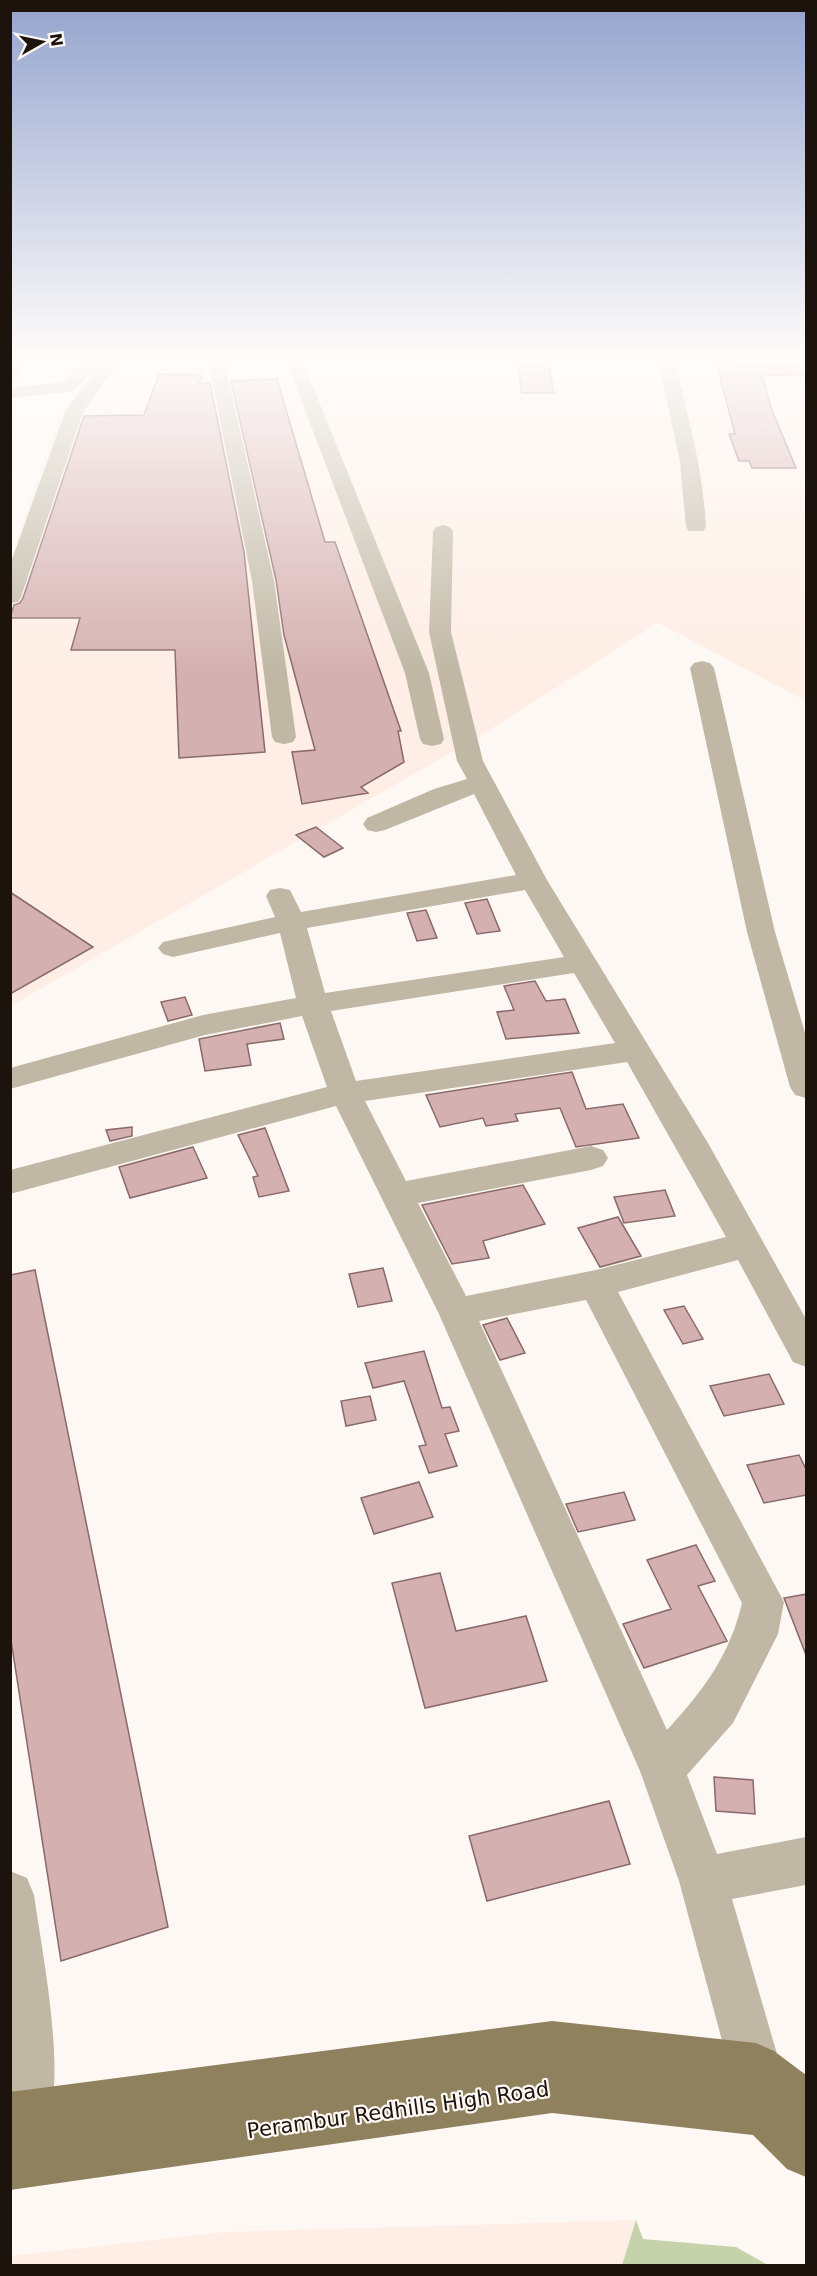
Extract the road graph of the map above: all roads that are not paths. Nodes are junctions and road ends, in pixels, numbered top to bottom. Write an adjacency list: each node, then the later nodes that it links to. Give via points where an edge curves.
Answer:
1 (57, 461): 7 (street)
2 (238, 461): 9 (street, via 263,581)
3 (334, 461): 10 (street, via 417,673)
4 (689, 461): 5 (street)
5 (696, 527)
6 (443, 531): 11 (street, via 440,632 470,760)
7 (10, 597)
8 (702, 668): 20 (street, via 760,932)
9 (284, 737)
10 (432, 739)
11 (482, 783): 12 (street); 13 (street)
12 (376, 824)
13 (534, 880): 14 (street); 16 (street)
14 (285, 909): 15 (street); 17 (street)
15 (173, 948)
16 (583, 963): 17 (street); 18 (street)
17 (313, 1004): 19 (street, via 203,1025); 21 (street)
18 (637, 1050): 21 (street); 25 (street)
19 (10, 1079)
20 (807, 1087)
21 (345, 1093): 23 (street); 24 (street)
22 (591, 1158): 24 (street, via 490,1174)
23 (10, 1182)
24 (396, 1196): 27 (street)
25 (746, 1245): 26 (street); 28 (street)
26 (596, 1284): 27 (street); 29 (street, via 763,1602 756,1634 717,1708)
27 (456, 1312): 29 (street)
28 (807, 1352)
29 (662, 1769): 31 (street)
30 (807, 1861): 31 (street)
31 (703, 1881): 33 (street)
32 (10, 1895): 34 (street, via 28,2043)
33 (776, 2096): 34 (main road, Perambur Redhills High Road, via 552,2087); 35 (main road)
34 (16, 2133)
35 (807, 2150)

